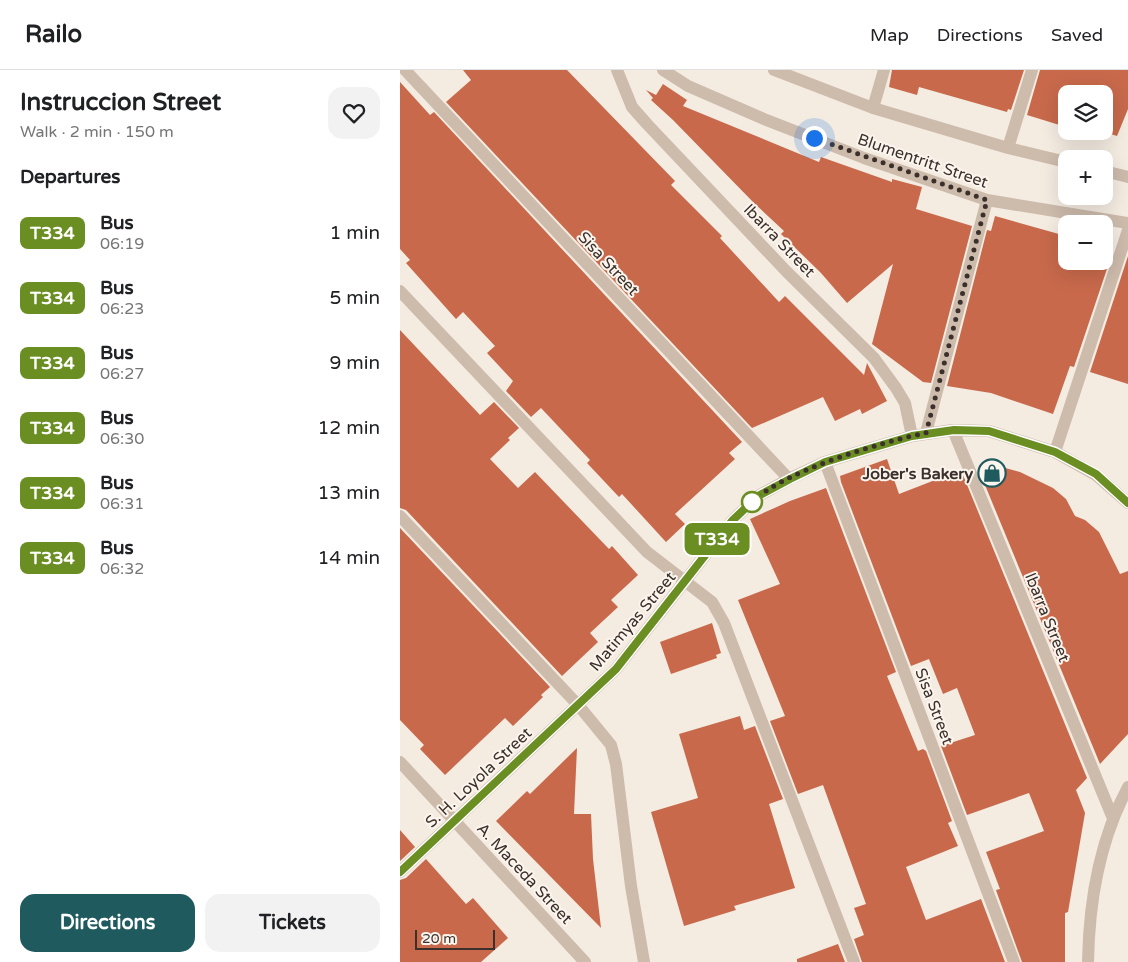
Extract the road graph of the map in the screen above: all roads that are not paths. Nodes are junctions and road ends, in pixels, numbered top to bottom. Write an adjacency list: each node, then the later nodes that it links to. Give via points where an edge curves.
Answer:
1 (405, 70): 21 (street, Sisa Street)
2 (617, 70): 18 (street, Ibarra Street, via 632,107 647,124 786,272 874,358 905,403)
3 (663, 70): 12 (street, Blumentritt Street, via 688,86 764,119 864,158)
4 (774, 70): 7 (street, Blumentritt Street)
5 (884, 70): 7 (street)
6 (1032, 70): 8 (street)
7 (873, 108): 8 (street, Blumentritt Street)
8 (1008, 148): 9 (street, Blumentritt Street)
9 (1058, 160)
10 (1113, 173): 11 (street)
11 (1128, 177)
12 (987, 200): 13 (street, Blumentritt Street); 17 (street)
13 (1128, 223)
14 (1128, 230): 19 (street)
15 (400, 291): 24 (street, via 647,552)
16 (954, 430): 17 (street, Matimyas Street); 19 (street, Matimyas Street, via 989,431); 28 (street, Ibarra Street)
17 (926, 433): 18 (street, Matimyas Street)
18 (912, 436): 20 (street, Matimyas Street)
19 (1055, 452): 22 (street, Matimyas Street, via 1096,474)
20 (825, 462): 21 (street, Matimyas Street); 34 (street, Sisa Street)
21 (790, 479): 24 (street, Matimyas Street, via 758,496 732,521 708,549)
22 (1128, 503)
23 (400, 516): 25 (street)
24 (686, 583): 25 (street, Matimyas Street, via 616,669); 33 (street, via 712,602 724,622)
25 (579, 706): 29 (street, S. H. Loyola Street); 32 (street, via 611,745 616,764)
26 (400, 762): 29 (street, A. Maceda Street)
27 (1128, 787): 28 (street)
28 (1112, 816): 35 (street, via 1098,865)
29 (454, 821): 30 (street, S. H. Loyola Street); 31 (street, A. Maceda Street)
30 (400, 872)
31 (585, 962)
32 (644, 962)
33 (854, 962)
34 (1014, 962)
35 (1088, 962)

